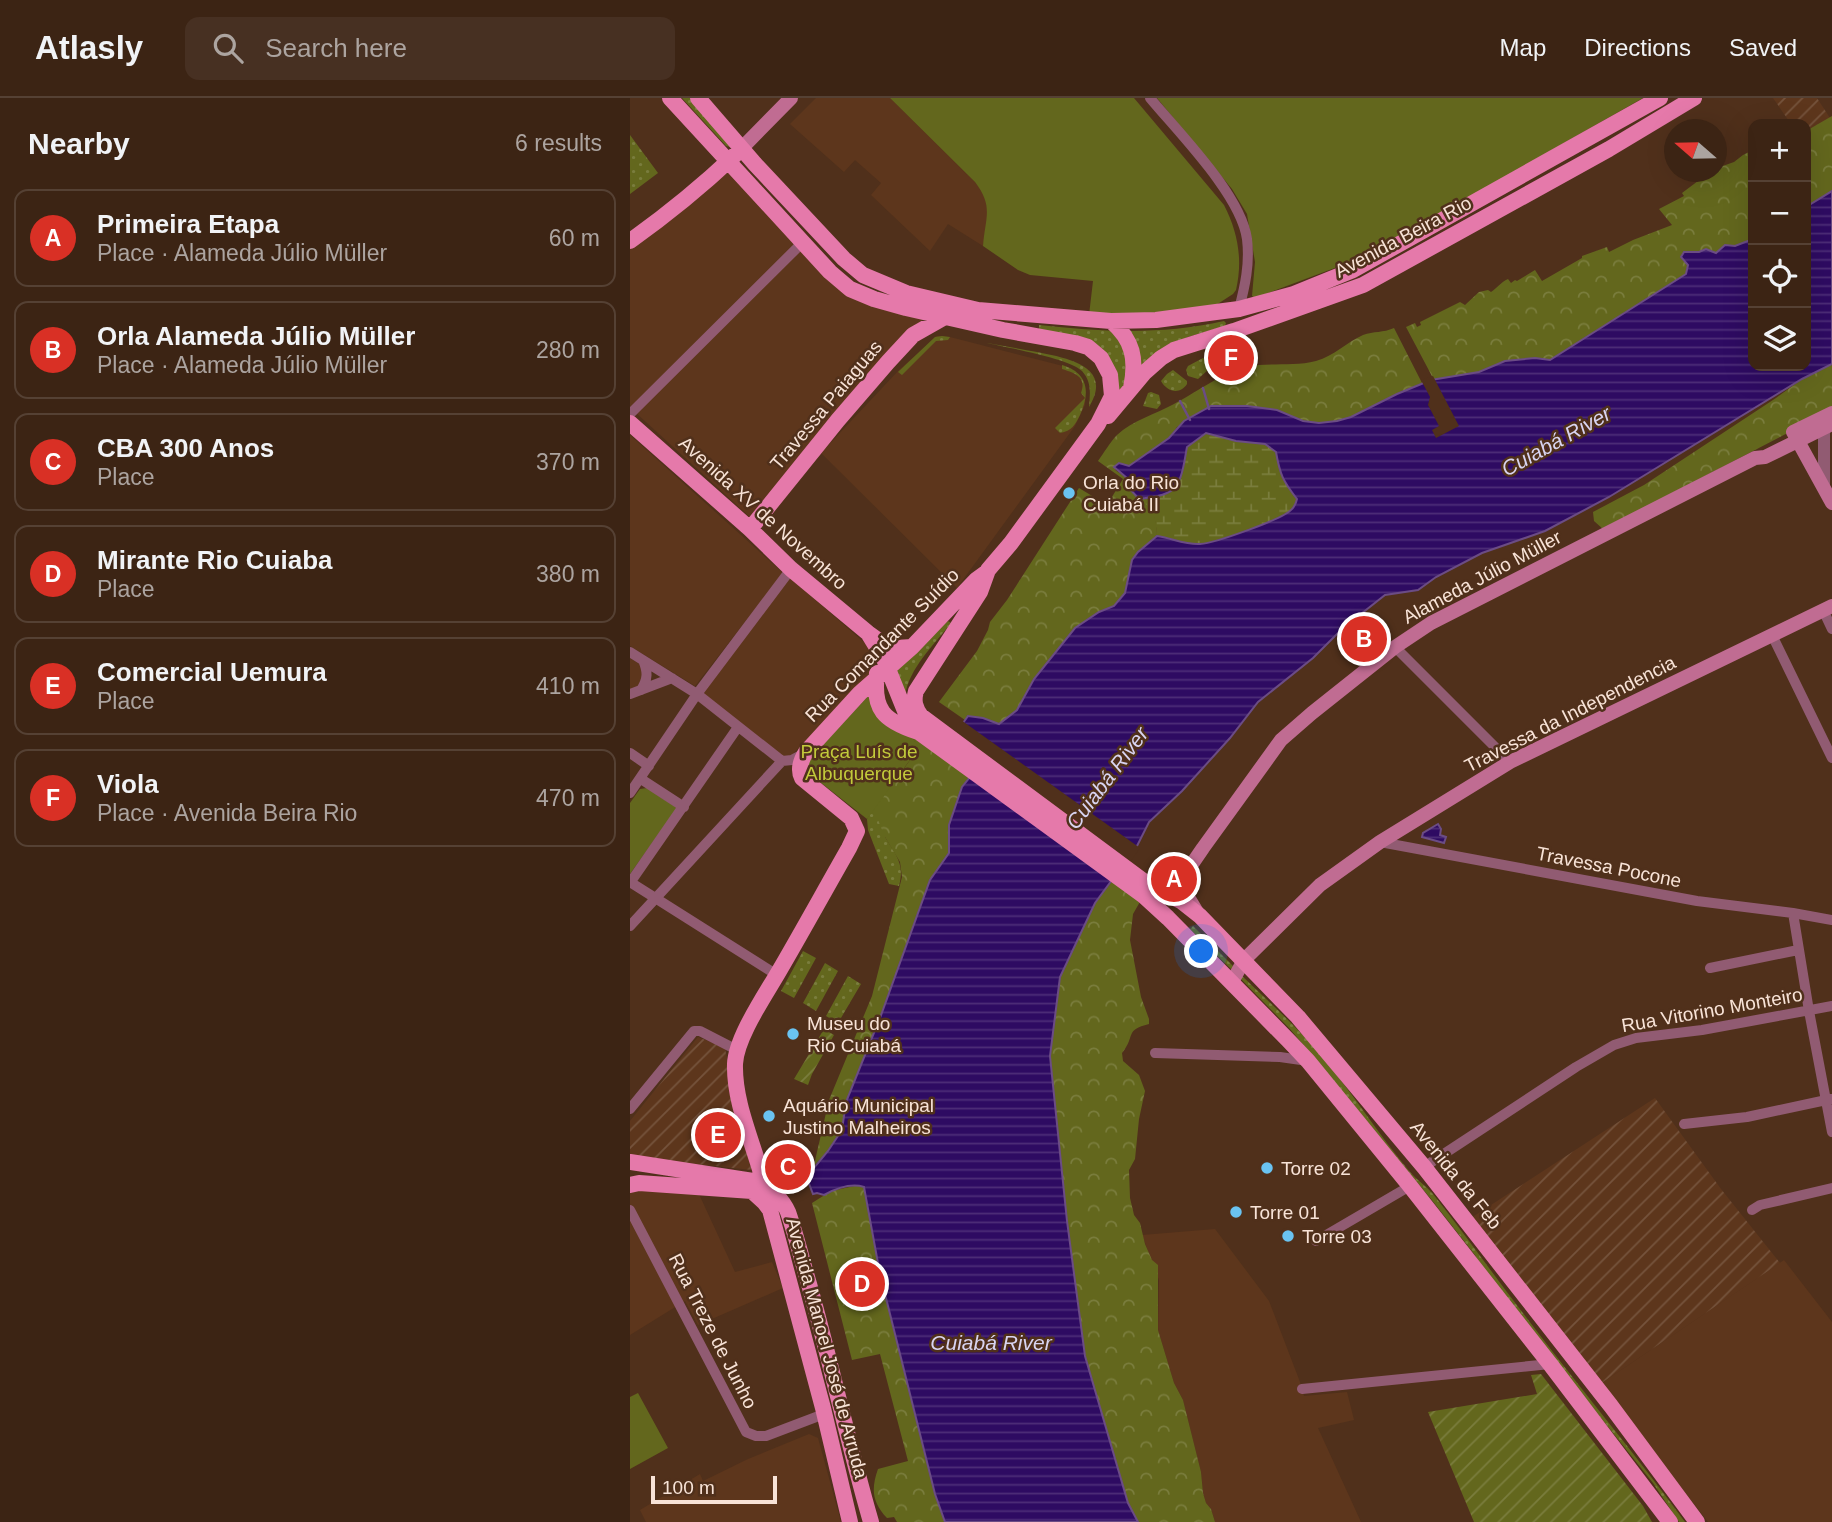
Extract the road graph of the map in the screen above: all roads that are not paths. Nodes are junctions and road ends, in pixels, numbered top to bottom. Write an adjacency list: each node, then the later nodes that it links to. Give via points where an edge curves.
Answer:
1 (670, 98): 9 (main road)
2 (698, 98): 8 (main road)
3 (791, 98): 8 (main road)
4 (1150, 98): 13 (street, via 1233,201 1246,236 1248,257)
5 (1685, 98): 7 (main road)
6 (1694, 98): 7 (main road, Avenida Beira Rio)
7 (1664, 105): 13 (main road, Avenida Beira Rio, via 1353,270 1294,294); 17 (main road, Avenida Beira Rio, via 1597,155 1363,285)
8 (741, 149): 9 (main road); 12 (main road, via 844,259 863,275)
9 (727, 162): 10 (main road, via 673,211); 11 (main road)
10 (630, 241)
11 (803, 242): 15 (main road, via 850,289); 20 (street)
12 (906, 293): 14 (main road); 15 (main road)
13 (1239, 309): 16 (main road, Avenida Beira Rio); 17 (main road, via 1227,326)
14 (978, 310): 15 (main road); 16 (main road, Avenida Beira Rio)
15 (943, 318): 22 (main road, via 1075,342 1096,352 1112,385 1112,396); 27 (main road, Travessa Paiaguas, via 913,334)
16 (1111, 321): 18 (main road, via 1124,333 1132,353)
17 (1174, 349): 18 (main road, Avenida Beira Rio)
18 (1130, 390): 22 (main road, Avenida Beira Rio)
19 (1832, 413): 24 (main road, Alameda Júlio Müller)
20 (630, 414)
21 (630, 423): 27 (main road, Avenida XV de Novembro)
22 (1098, 424): 29 (main road, Rua Comandante Suídio)
23 (1828, 426): 24 (main road, Alameda Júlio Müller); 25 (street)
24 (1795, 437): 25 (main road); 35 (main road, Alameda Júlio Müller, via 1765,457 1755,458 1431,623)
25 (1824, 486): 26 (main road)
26 (1832, 503)
27 (750, 529): 28 (main road, Avenida XV de Novembro)
28 (791, 569): 32 (main road, Avenida XV de Novembro); 41 (street)
29 (988, 570): 34 (main road, Rua Comandante Suídio); 56 (main road, Rua Comandante Suídio, via 980,592 916,691 921,716)
30 (1828, 608): 31 (street); 33 (main road, Travessa da Independencia)
31 (1832, 629)
32 (868, 633): 34 (main road, via 895,648); 39 (main road, via 877,647)
33 (1772, 635): 47 (street); 49 (main road, Travessa da Independencia)
34 (912, 647): 39 (main road, Rua Comandante Suídio)
35 (1395, 648): 49 (street); 59 (main road, Alameda Júlio Müller, via 1282,740 1252,780 1190,867 1188,897)
36 (630, 652): 37 (street)
37 (643, 660): 38 (street); 40 (street, via 647,672)
38 (672, 678): 40 (street); 41 (street)
39 (877, 679): 44 (main road, via 900,699); 44 (main road, via 877,704 884,714); 45 (main road, Rua Comandante Suídio)
40 (641, 690): 42 (street)
41 (697, 694): 43 (street); 50 (street)
42 (630, 695)
43 (738, 727): 48 (street); 53 (street)
44 (920, 733): 56 (main road)
45 (806, 752): 48 (street, Rua Comandante Suídio); 65 (main road, Avenida Manoel José de Arruda, via 800,773 804,781 850,818 857,831)
46 (630, 753): 50 (street)
47 (1831, 755)
48 (782, 761): 57 (street, Rua Comandante Suídio)
49 (1510, 762): 54 (main road, Travessa da Independencia)
50 (649, 766): 51 (street)
51 (641, 779): 52 (street); 53 (street)
52 (630, 793)
53 (684, 807): 55 (street)
54 (1380, 842): 58 (street, Travessa Pocone, via 1696,901); 63 (main road, Travessa da Independencia, via 1320,885)
55 (630, 882): 57 (street)
56 (1147, 891): 59 (main road, Avenida da Feb, via 1181,901); 66 (main road)
57 (656, 899): 61 (street, Rua Comandante Suídio); 65 (street)
58 (1793, 913): 60 (street, Travessa Pocone); 62 (street)
59 (1200, 916): 63 (main road, Avenida da Feb)
60 (1832, 920)
61 (630, 926)
62 (1798, 950): 64 (street); 68 (street)
63 (1244, 960): 66 (main road, Travessa da Independencia); 79 (main road, Avenida da Feb)
64 (1710, 968)
65 (777, 975): 70 (main road, Avenida Manoel José de Arruda)
66 (1232, 982): 69 (main road)
67 (1832, 1006): 68 (street, Rua Vitorino Monteiro)
68 (1809, 1011): 74 (street); 79 (street, Rua Vitorino Monteiro, via 1614,1045)
69 (1288, 1040): 72 (street); 73 (main road)
70 (737, 1050): 75 (street, via 694,1031); 80 (main road, Avenida Manoel José de Arruda, via 735,1082)
71 (1155, 1053): 72 (street)
72 (1280, 1057): 73 (street)
73 (1308, 1061): 82 (main road)
74 (1829, 1099): 76 (street, via 1748,1117); 77 (street)
75 (630, 1109)
76 (1684, 1124)
77 (1832, 1132)
78 (630, 1163): 80 (main road)
79 (1424, 1167): 98 (main road, Avenida da Feb)
80 (766, 1183): 84 (main road, via 762,1190); 85 (main road, Avenida Manoel José de Arruda)
81 (630, 1185): 84 (main road)
82 (1410, 1186): 89 (street); 90 (main road)
83 (1832, 1188): 87 (street)
84 (752, 1191): 88 (main road, Avenida Manoel José de Arruda)
85 (784, 1205): 88 (main road, via 775,1205); 95 (main road, Avenida Manoel José de Arruda)
86 (630, 1210): 92 (street, Rua Treze de Junho, via 746,1432 766,1436)
87 (1752, 1210)
88 (772, 1218): 92 (main road, Avenida Manoel José de Arruda)
89 (1316, 1241)
90 (1550, 1364): 91 (street); 93 (main road)
91 (1302, 1389)
92 (824, 1414): 94 (main road, Avenida Manoel José de Arruda)
93 (1646, 1491): 96 (main road); 97 (main road)
94 (850, 1522)
95 (871, 1522)
96 (1662, 1522)
97 (1670, 1522)
98 (1697, 1522)

